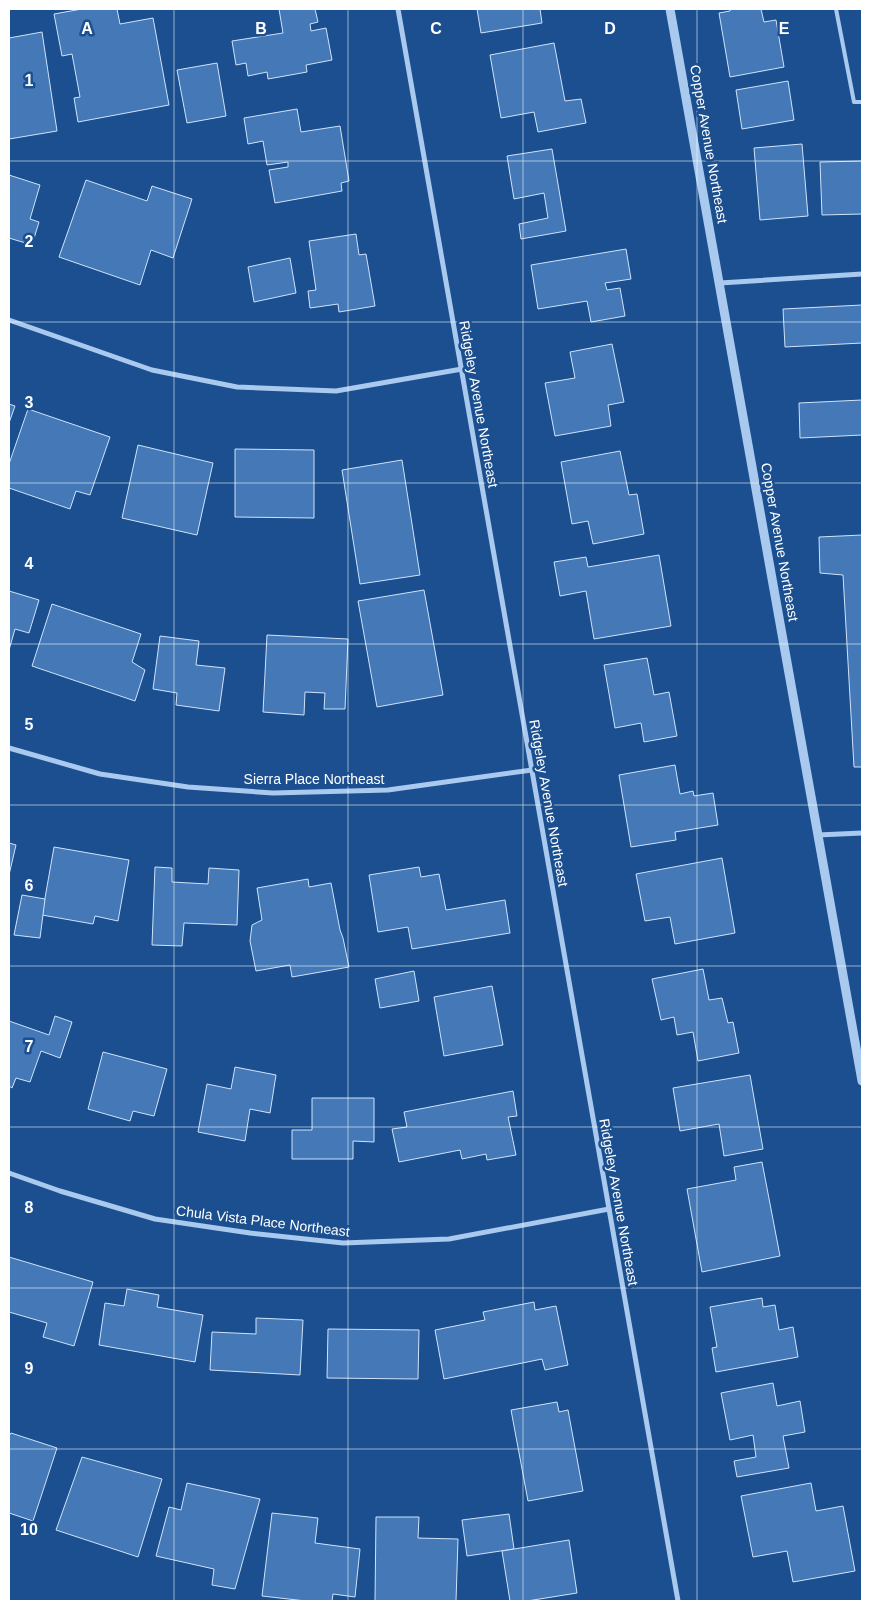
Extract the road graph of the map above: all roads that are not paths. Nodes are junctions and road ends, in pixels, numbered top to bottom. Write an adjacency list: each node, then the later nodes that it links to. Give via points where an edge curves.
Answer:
1 (398, 9): 8 (street, Ridgeley Avenue Northeast)
2 (670, 9): 6 (street, Copper Avenue Northeast)
3 (836, 9): 4 (lane, via 854,102)
4 (862, 102)
5 (862, 274): 6 (street)
6 (720, 283): 12 (street, Copper Avenue Northeast)
7 (9, 320): 8 (street, via 152,370 237,387 336,390)
8 (462, 369): 10 (street, Ridgeley Avenue Northeast)
9 (9, 748): 10 (street, Sierra Place Northeast, via 100,774 188,788 273,793 388,790)
10 (532, 770): 15 (street, Ridgeley Avenue Northeast)
11 (862, 833): 12 (street)
12 (818, 835): 13 (street, Copper Avenue Northeast)
13 (862, 1081)
14 (9, 1173): 15 (street, Chula Vista Place Northeast, via 155,1219 343,1244 449,1240)
15 (609, 1209): 16 (street, Ridgeley Avenue Northeast)
16 (678, 1601)

